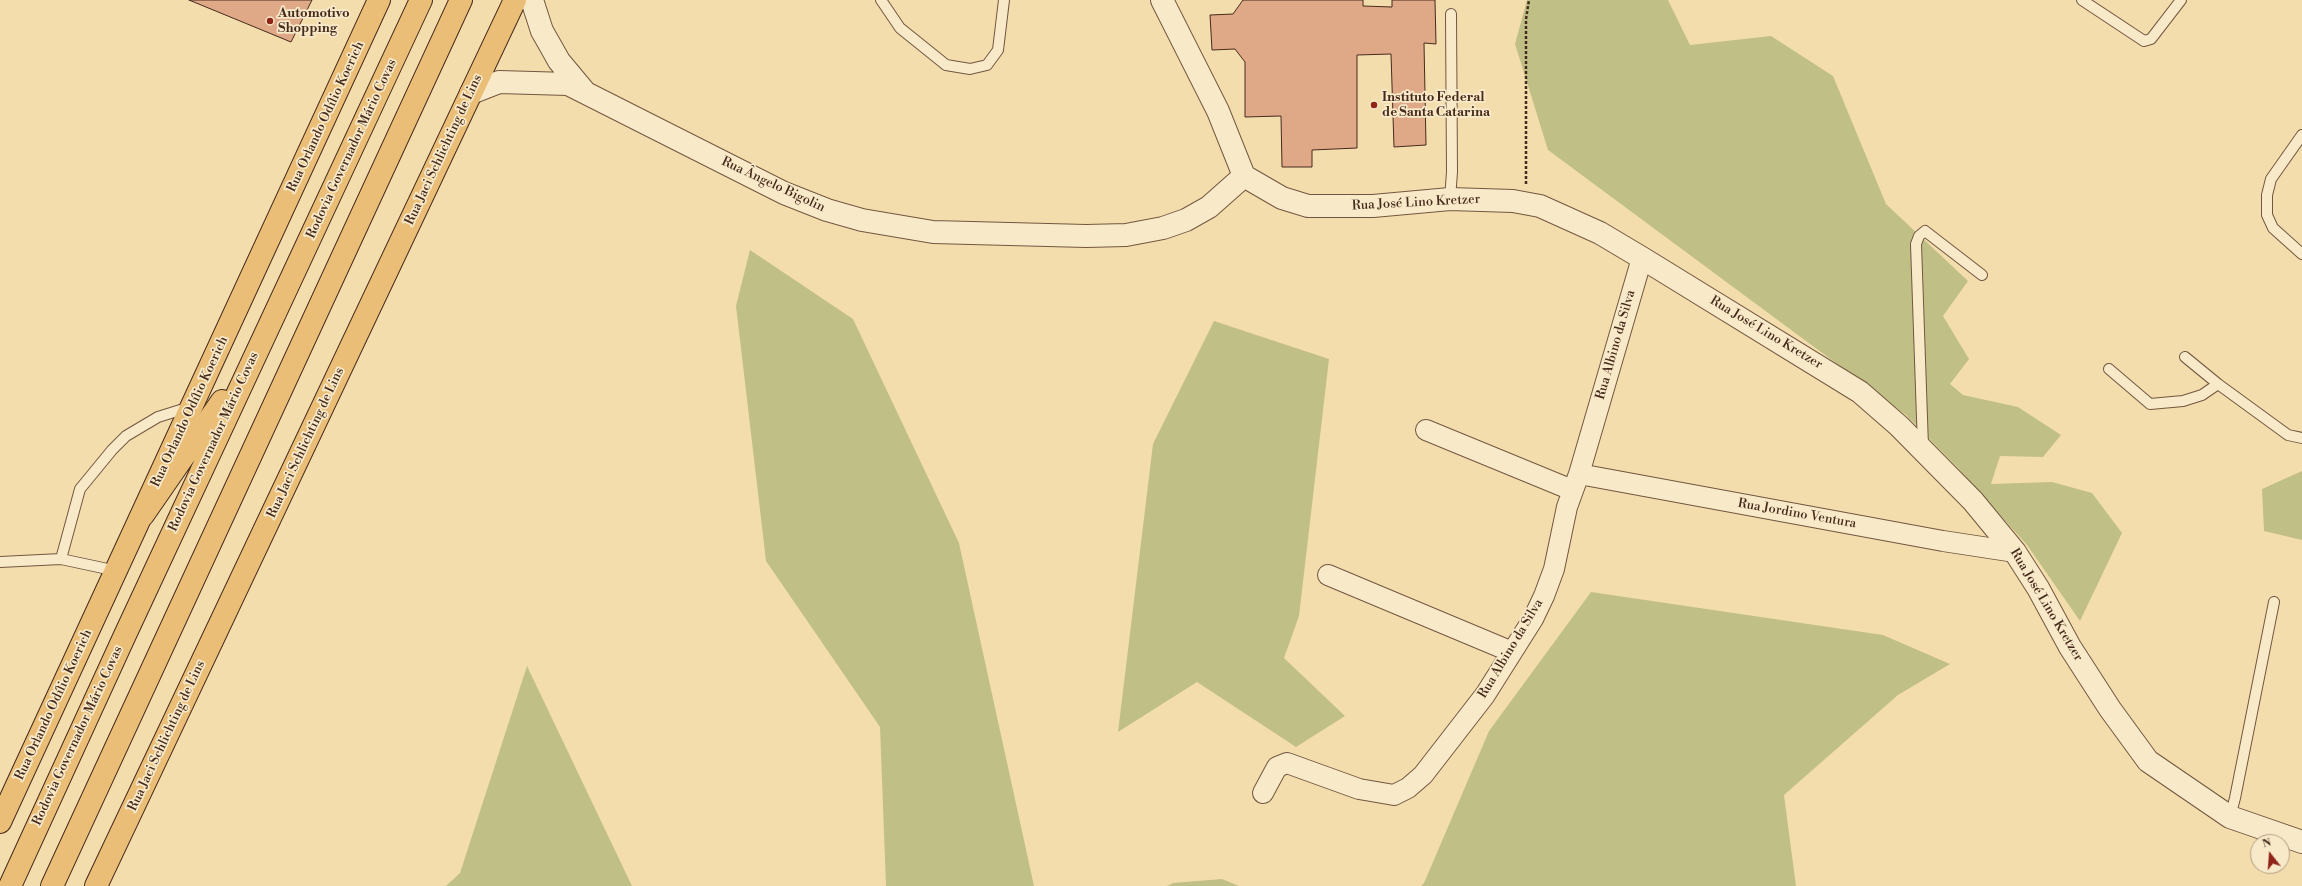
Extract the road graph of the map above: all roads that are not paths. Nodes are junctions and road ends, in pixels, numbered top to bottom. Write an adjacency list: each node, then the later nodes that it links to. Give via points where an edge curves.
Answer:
1 (379, 0): 24 (main road, Rua Orlando Odílio Koerich)
2 (421, 0): 20 (main road, Rodovia Governador Mário Covas)
3 (461, 0): 42 (main road)
4 (515, 0): 12 (main road, Rua Jaci Schlichting de Lins)
5 (532, 0): 13 (street, via 542,31 559,61)
6 (881, 0): 7 (lane, via 900,28 946,65 970,69 987,65 998,50)
7 (1004, 0)
8 (1162, 0): 15 (street, via 1218,111)
9 (2082, 0): 10 (lane, via 2144,41 2151,39)
10 (2181, 0)
11 (1450, 14): 16 (lane)
12 (471, 93): 13 (street, Rua Ângelo Bigolin, via 499,82 527,81 568,84); 43 (main road, Rua Jaci Schlichting de Lins)
13 (587, 93): 15 (street, Rua Ângelo Bigolin, via 784,193 841,214 900,228 948,233 1126,235 1163,228 1186,220 1209,207)
14 (2302, 135): 17 (lane, via 2271,179 2267,195 2267,215 2273,228)
15 (1244, 176): 16 (street, Rua José Lino Kretzer, via 1282,198 1308,206 1373,206)
16 (1450, 199): 18 (street, Rua José Lino Kretzer, via 1526,203 1556,213 1600,233)
17 (2302, 254)
18 (1642, 258): 27 (street, Rua José Lino Kretzer, via 1860,392); 28 (street, Rua Albino da Silva)
19 (1982, 275): 27 (lane, via 1925,231 1919,236 1916,244)
20 (255, 354): 29 (main road); 41 (main road, Rodovia Governador Mário Covas)
21 (2185, 357): 23 (lane)
22 (2109, 369): 23 (lane, via 2150,404 2189,399 2202,395)
23 (2218, 384): 26 (lane, via 2288,435)
24 (193, 407): 29 (main road, Rua Orlando Odílio Koerich); 31 (lane, via 158,417 126,436 112,450 80,489)
25 (1426, 430): 28 (street, Rua Jordino Ventura)
26 (2302, 438)
27 (1923, 450): 30 (street, Rua José Lino Kretzer, via 1973,501)
28 (1575, 482): 30 (street, Rua Jordino Ventura); 36 (street, Rua Albino da Silva, via 1554,569 1544,596)
29 (143, 515): 33 (main road, Rua Orlando Odílio Koerich)
30 (2015, 552): 38 (street, Rua José Lino Kretzer, via 2070,647 2148,761)
31 (61, 559): 32 (lane); 33 (lane)
32 (0, 562)
33 (117, 571): 39 (main road, Rua Orlando Odílio Koerich)
34 (1328, 575): 36 (street)
35 (2274, 602): 38 (lane)
36 (1512, 652): 37 (street, Rua Albino da Silva, via 1485,695 1423,775 1408,788 1394,795 1359,789 1287,763 1276,767)
37 (1263, 793)
38 (2230, 817): 40 (street, Rua José Lino Kretzer)
39 (0, 822)
40 (2302, 842)
41 (10, 886)
42 (52, 886)
43 (96, 886)

